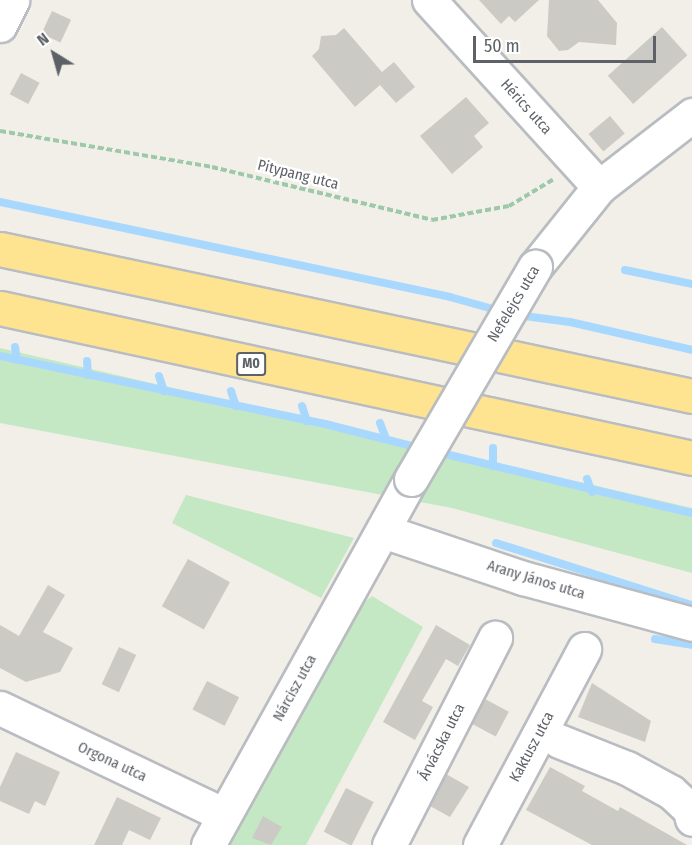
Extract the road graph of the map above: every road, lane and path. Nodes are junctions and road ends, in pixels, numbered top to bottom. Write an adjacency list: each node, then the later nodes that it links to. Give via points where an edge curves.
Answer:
1 (12, 0): 3 (street)
2 (429, 0): 6 (street, Hérics utca)
3 (0, 25)
4 (692, 115): 6 (street, Nefelejcs utca)
5 (0, 131): 6 (path, Pitypang utca, via 212,167 432,220 510,206)
6 (588, 176): 11 (street, Nefelejcs utca, bridge)
7 (0, 249): 9 (highway)
8 (0, 308): 10 (highway, M0)
9 (692, 396)
10 (692, 458)
11 (383, 531): 12 (street, Arany János utca, via 523,578); 17 (street, Nárcisz utca)
12 (692, 624)
13 (495, 638): 21 (street, Árvácska utca)
14 (584, 649): 22 (street, Kaktusz utca)
15 (0, 708): 17 (street, Orgona utca)
16 (559, 741): 18 (street, via 627,768 671,792 690,810)
17 (224, 815): 20 (street, Nárcisz utca)
18 (692, 819)
19 (692, 827): 23 (street)
20 (208, 845)
21 (389, 845)
22 (480, 845)
23 (683, 845)

